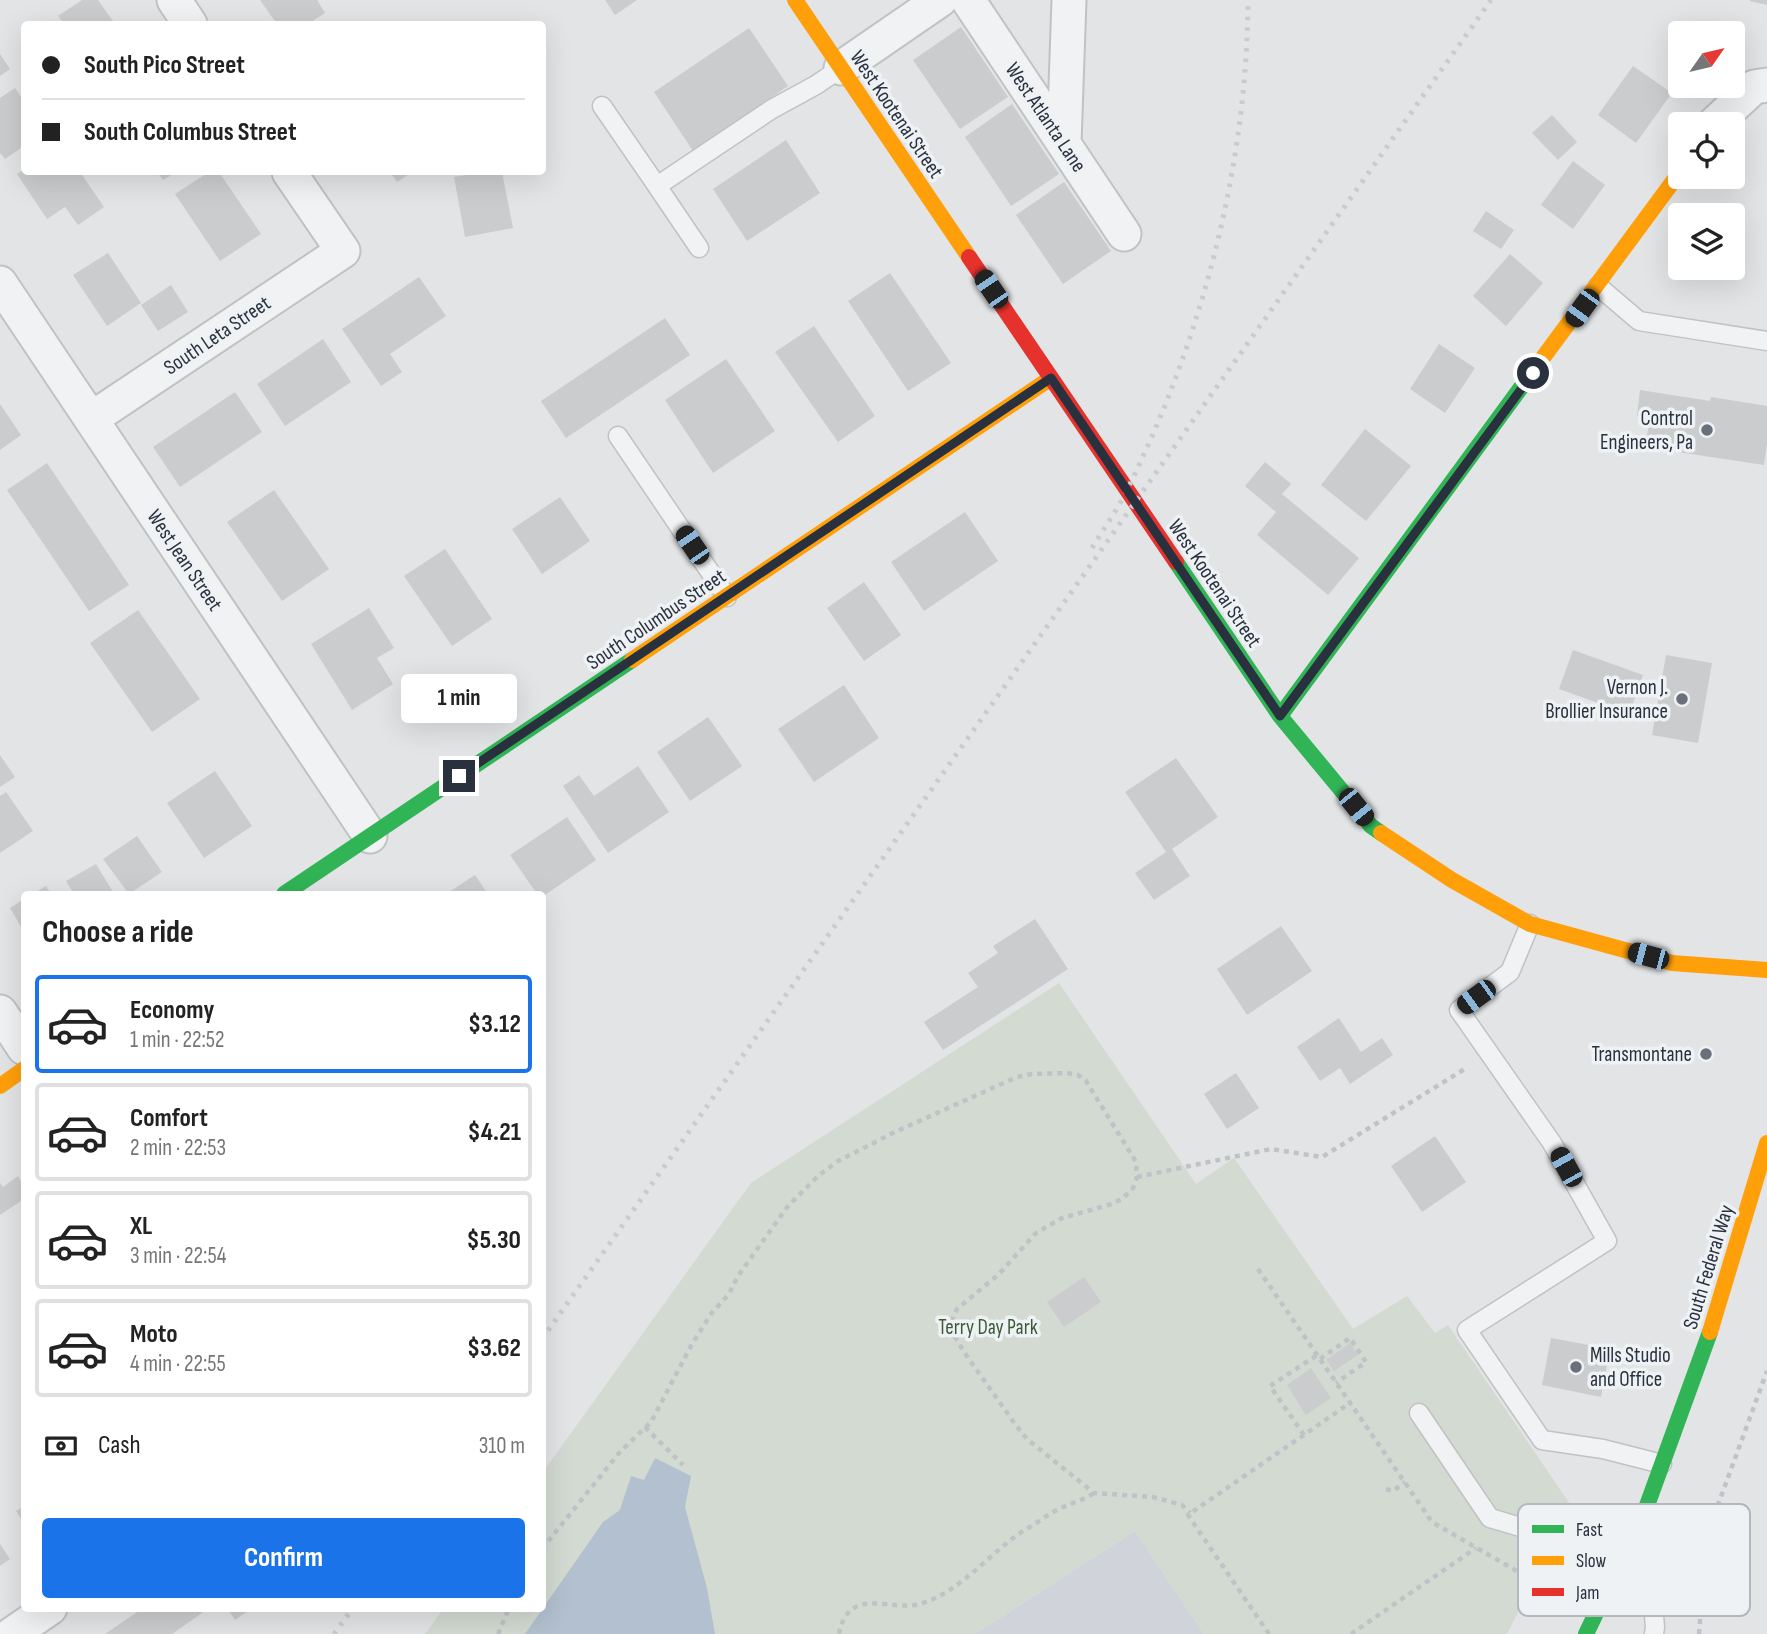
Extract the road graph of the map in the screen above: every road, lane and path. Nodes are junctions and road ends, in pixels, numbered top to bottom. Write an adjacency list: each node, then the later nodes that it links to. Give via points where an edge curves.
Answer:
1 (174, 0): 6 (street)
2 (795, 0): 7 (main road, West Kootenai Street)
3 (940, 0): 7 (street)
4 (968, 0): 11 (street, West Atlanta Lane)
5 (1069, 0): 11 (street)
6 (188, 21)
7 (841, 68): 13 (lane); 20 (main road, West Kootenai Street)
8 (1767, 85): 10 (street, via 1754,87)
9 (602, 106): 13 (lane)
10 (1727, 112)
11 (1064, 143): 15 (street, West Atlanta Lane)
12 (291, 175): 21 (street, South Leta Street, via 343,251)
13 (657, 186): 16 (lane)
14 (1668, 189): 18 (main road)
15 (1124, 234)
16 (699, 248)
17 (0, 283): 21 (street, West Jean Street)
18 (1598, 286): 19 (lane, via 1639,321); 24 (main road)
19 (1767, 341)
20 (1051, 378): 23 (main road, South Columbus Street); 24 (main road, West Kootenai Street)
21 (91, 419): 25 (street, West Jean Street)
22 (618, 436): 23 (lane)
23 (727, 597): 25 (main road, South Columbus Street)
24 (1280, 716): 27 (main road, West Kootenai Street, via 1371,826)
25 (370, 836): 26 (main road, South Columbus Street)
26 (288, 891)
27 (1530, 924): 28 (main road, West Kootenai Street, via 1672,963); 31 (lane, via 1510,972 1459,1010)
28 (1767, 970)
29 (0, 1012): 30 (street)
30 (21, 1044)
31 (1488, 1053): 35 (path, via 1322,1157 1271,1149); 44 (lane, via 1552,1143 1606,1241 1467,1330 1542,1440)
32 (21, 1071): 33 (main road)
33 (0, 1086)
34 (1767, 1143): 44 (main road, South Federal Way, via 1706,1347)
35 (1137, 1177): 42 (path, via 1130,1150 1078,1075 1017,1077 895,1132 838,1161 788,1206 692,1344); 47 (path, via 1124,1198 1062,1218 1036,1233 953,1318 955,1337 1027,1439)
36 (1258, 1269): 37 (path)
37 (1318, 1357): 39 (path); 39 (path, via 1350,1338 1366,1362); 43 (path, via 1270,1386)
38 (1767, 1371): 50 (path)
39 (1336, 1383): 40 (path)
40 (1350, 1403): 43 (path); 46 (path)
41 (1419, 1413): 52 (lane, via 1490,1518)
42 (645, 1427): 45 (path); 53 (path)
43 (1304, 1435): 51 (path)
44 (1662, 1464): 49 (main road, South Federal Way)
45 (683, 1465)
46 (1405, 1482): 48 (path); 54 (path, via 1432,1522)
47 (1094, 1493): 51 (path, via 1153,1497 1182,1505); 63 (path, via 1022,1532 931,1601 909,1606 877,1602 854,1608)
48 (1390, 1493)
49 (1648, 1504)
50 (1717, 1504)
51 (1190, 1513): 64 (path)
52 (1518, 1526)
53 (546, 1544)
54 (1476, 1548): 55 (path); 65 (path)
55 (1518, 1572)
56 (44, 1612): 61 (street)
57 (507, 1612): 62 (path)
58 (1595, 1616): 66 (main road, South Federal Way)
59 (1654, 1616): 67 (lane)
60 (1700, 1616): 68 (path)
61 (12, 1634)
62 (498, 1634)
63 (839, 1634)
64 (1269, 1634)
65 (1351, 1634)
66 (1586, 1634)
67 (1654, 1634)
68 (1699, 1634)

